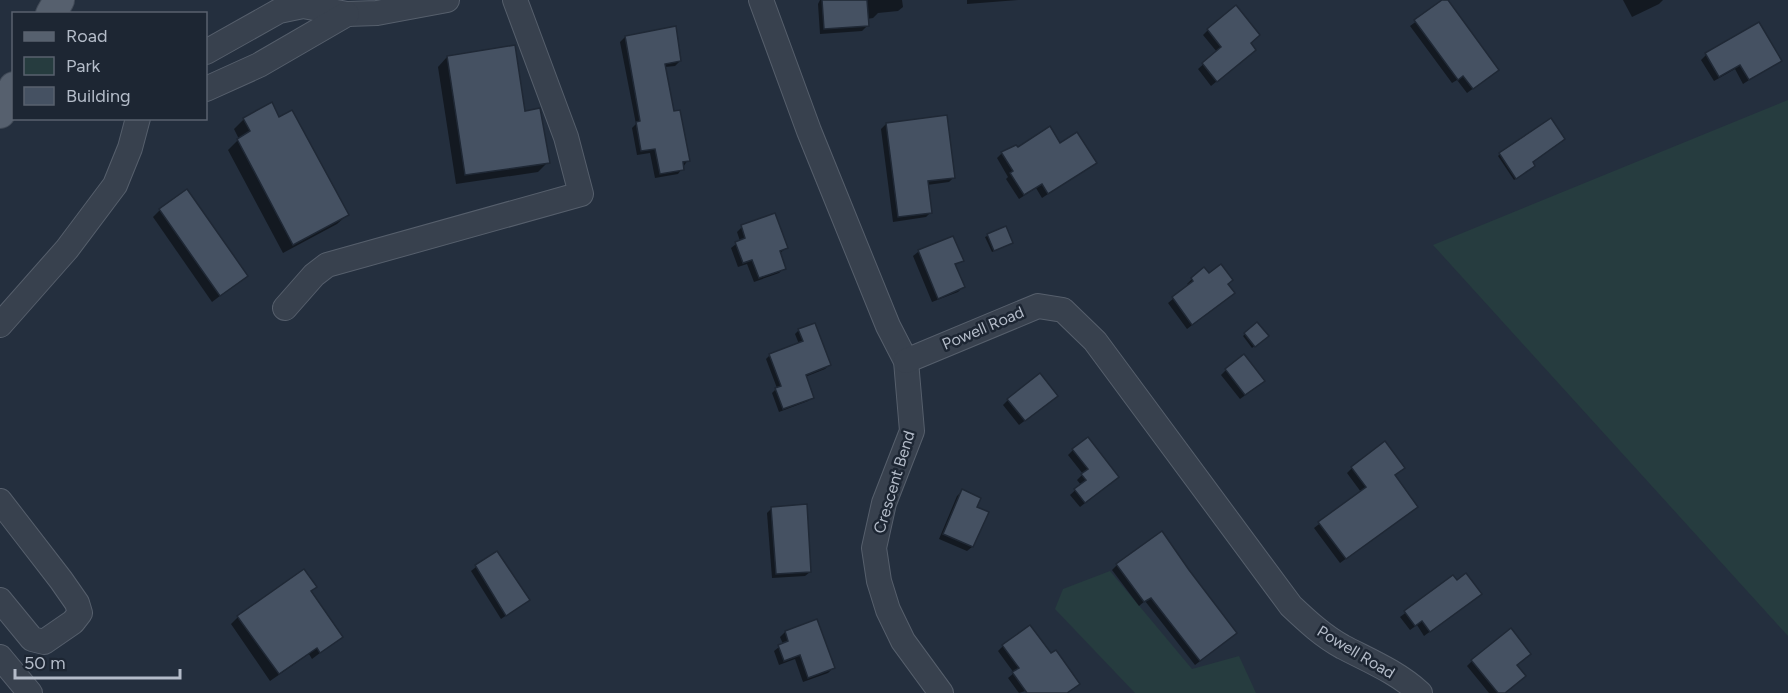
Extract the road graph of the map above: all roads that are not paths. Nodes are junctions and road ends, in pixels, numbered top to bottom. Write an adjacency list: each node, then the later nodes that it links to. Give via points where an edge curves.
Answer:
1 (447, 0): 4 (street, via 377,13)
2 (515, 0): 10 (street, via 566,137 581,194 327,265)
3 (761, 0): 12 (street, via 809,131)
4 (347, 14): 5 (street, via 303,6 279,11); 6 (street, via 260,65)
5 (207, 51)
6 (207, 89)
7 (12, 91): 8 (main road)
8 (0, 113)
9 (139, 120): 11 (street, via 115,185)
10 (285, 308)
11 (0, 325)
12 (906, 361): 18 (street, Crescent Bend, via 912,431 884,503 874,548 888,610 903,641); 19 (street, Powell Road, via 1038,306 1063,310 1095,341 1291,606 1316,630 1390,670)
13 (0, 501): 14 (street)
14 (8, 527): 15 (street, via 66,588 80,613 44,642 32,639)
15 (0, 600)
16 (0, 657): 17 (street)
17 (30, 693)
18 (941, 693)
19 (1420, 693)

